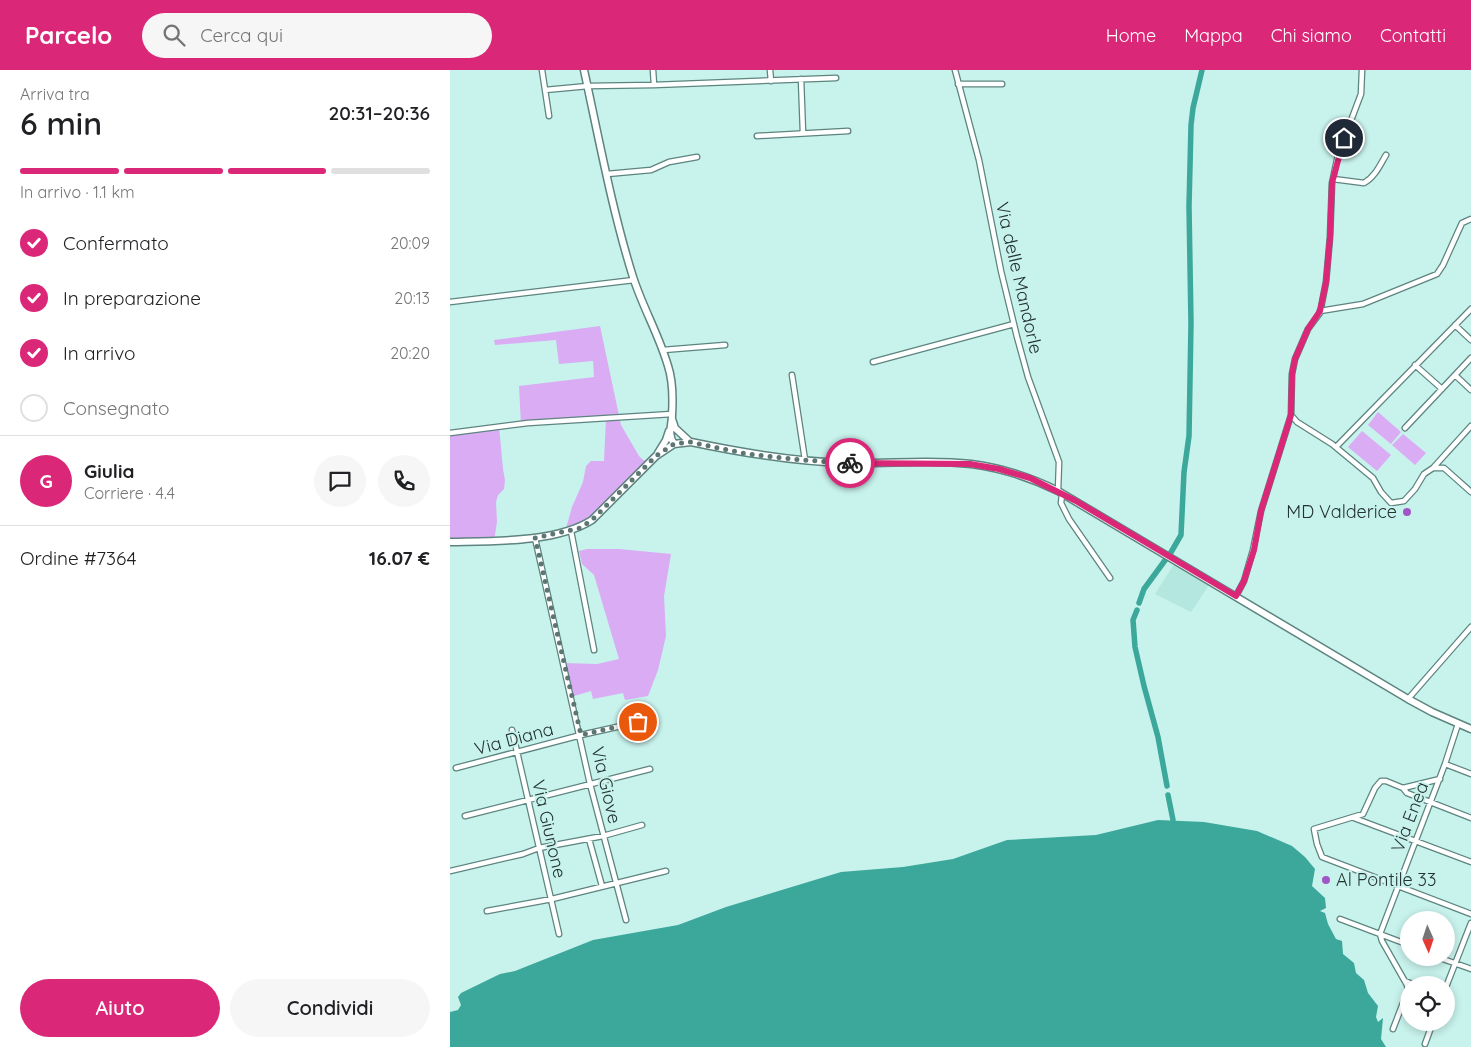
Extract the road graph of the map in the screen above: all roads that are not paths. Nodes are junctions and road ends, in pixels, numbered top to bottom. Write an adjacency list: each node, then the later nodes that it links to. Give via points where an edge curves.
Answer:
1 (542, 70): 14 (street)
2 (584, 70): 13 (main road)
3 (653, 70): 12 (street)
4 (770, 70): 9 (street)
5 (955, 70): 10 (street, Via delle Mandorle)
6 (1362, 70): 22 (street, via 1361,94 1338,155)
7 (836, 78): 8 (street)
8 (801, 79): 9 (street); 17 (street)
9 (771, 81): 12 (street)
10 (958, 84): 11 (street); 28 (street, Via delle Mandorle, via 979,160)
11 (1002, 84)
12 (654, 85): 13 (street)
13 (588, 86): 14 (street); 21 (main road)
14 (545, 90): 15 (street)
15 (549, 116)
16 (848, 131): 17 (street)
17 (803, 133): 18 (street)
18 (757, 136)
19 (1386, 155): 22 (street, via 1379,168 1364,183)
20 (697, 157): 21 (street, via 669,162 651,170)
21 (607, 174): 24 (main road)
22 (1333, 179): 27 (street, via 1326,282)
23 (1471, 219): 27 (street, via 1462,223 1437,274 1363,304)
24 (634, 280): 25 (street); 32 (main road)
25 (450, 302)
26 (1471, 309): 29 (street)
27 (1320, 311): 40 (street, via 1295,359)
28 (1014, 324): 34 (street); 52 (street, Via delle Mandorle, via 1028,376 1059,462)
29 (1454, 325): 30 (street); 35 (street)
30 (1471, 340)
31 (725, 345): 32 (street)
32 (663, 350): 41 (main road, via 672,384)
33 (1471, 358): 37 (street)
34 (873, 362)
35 (1415, 365): 38 (street); 48 (street)
36 (792, 375): 50 (street)
37 (1455, 375): 38 (street); 39 (street)
38 (1442, 389): 43 (street)
39 (1471, 390)
40 (1291, 415): 48 (street); 58 (street, via 1261,511 1254,550)
41 (672, 416): 44 (main road); 45 (street, via 528,423)
42 (1471, 426): 51 (street)
43 (1405, 428)
44 (672, 429): 46 (main road); 47 (main road, via 670,437); 49 (main road)
45 (450, 433)
46 (690, 442): 47 (main road); 50 (main road, via 747,454)
47 (674, 444): 49 (main road)
48 (1336, 447): 51 (street, via 1374,478 1391,503 1404,501 1424,474)
49 (656, 456): 54 (main road, via 592,520)
50 (805, 460): 52 (main road, via 970,464 1015,473)
51 (1433, 468): 53 (street, via 1444,468)
52 (1060, 492): 57 (street, Via delle Mandorle, via 1068,519); 58 (main road)
53 (1471, 492)
54 (571, 530): 55 (main road); 60 (street)
55 (535, 538): 56 (main road); 66 (street, Via Giove)
56 (450, 542)
57 (1110, 578)
58 (1236, 596): 61 (main road)
59 (1471, 627): 61 (street)
60 (594, 650)
61 (1408, 699): 63 (main road)
62 (638, 722): 66 (street, Via Diana)
63 (1458, 724): 64 (main road); 68 (street, Via Enea)
64 (1471, 728)
65 (512, 730): 67 (street, Via Giunone)
66 (581, 735): 67 (street, Via Diana); 73 (street, Via Giove)
67 (516, 752): 69 (street, Via Diana); 75 (street, Via Giunone)
68 (1445, 764): 71 (street); 72 (street, Via Enea)
69 (456, 768)
70 (650, 769): 73 (street)
71 (1471, 774)
72 (1440, 779): 74 (street); 76 (street, Via Enea)
73 (590, 784): 75 (street); 81 (street, Via Giove)
74 (1403, 788): 76 (street, via 1407,793); 78 (street, via 1381,782 1363,814)
75 (528, 800): 77 (street); 84 (street, Via Giunone)
76 (1431, 803): 79 (street); 83 (street, Via Enea)
77 (464, 816)
78 (1354, 818): 83 (street); 90 (street, via 1314,829 1322,857)
79 (1471, 818)
80 (642, 825): 81 (street)
81 (603, 836): 82 (street); 88 (street, Via Giove)
82 (589, 839): 84 (street); 89 (street)
83 (1415, 841): 85 (street); 90 (street, Via Enea)
84 (539, 848): 86 (street); 91 (street, Via Giunone)
85 (1471, 862)
86 (450, 871)
87 (666, 871): 88 (street)
88 (616, 883): 89 (street); 95 (street, Via Giove)
89 (602, 886): 91 (street)
90 (1398, 886): 93 (street); 98 (street, Via Enea)
91 (552, 899): 92 (street); 97 (street, Via Giunone)
92 (487, 911)
93 (1471, 914)
94 (1340, 919): 98 (street)
95 (626, 920)
96 (1471, 923): 100 (street)
97 (559, 934)
98 (1380, 934): 99 (street); 102 (street)
99 (1400, 942)
100 (1455, 963): 101 (street)
101 (1471, 969)
102 (1402, 976)
103 (1400, 1011): 104 (street)
104 (1393, 1029)
105 (1430, 1031): 106 (street)
106 (1425, 1044)

